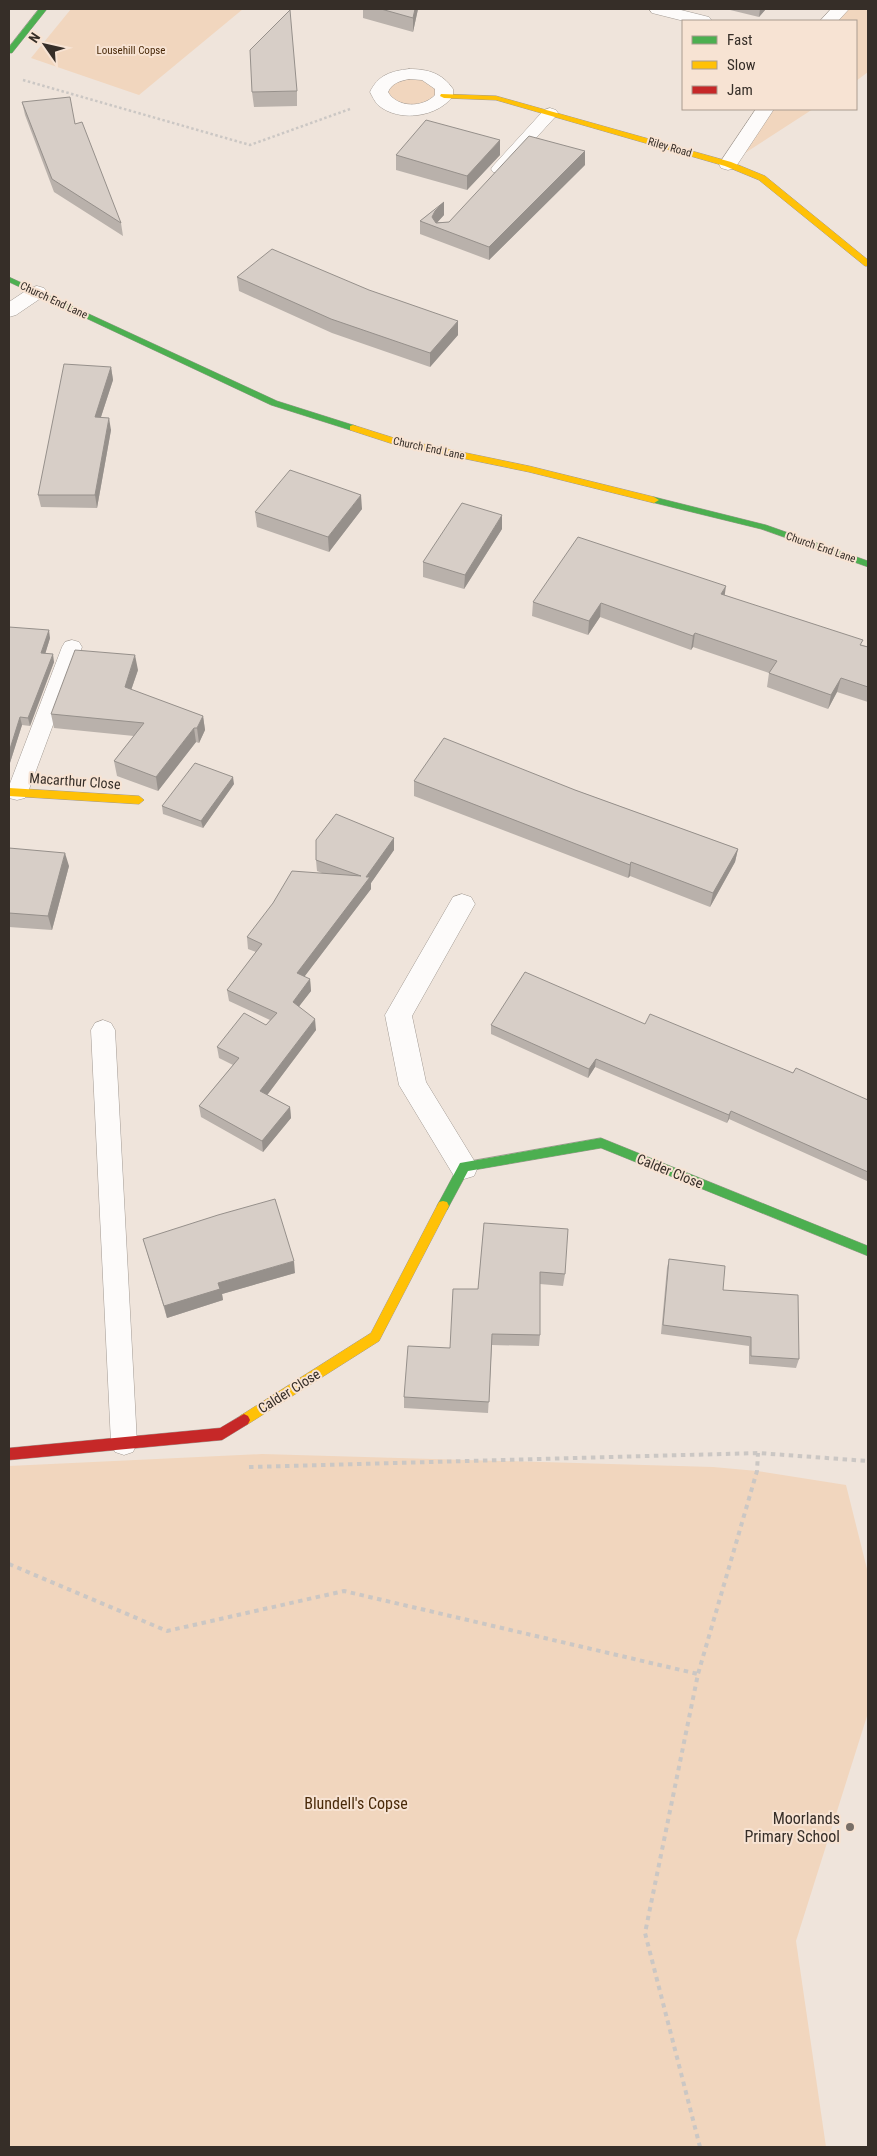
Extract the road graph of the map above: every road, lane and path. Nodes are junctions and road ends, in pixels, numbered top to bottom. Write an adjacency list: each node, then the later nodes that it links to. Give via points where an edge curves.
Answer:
1 (43, 9): 6 (street)
2 (658, 9): 4 (street)
3 (840, 9): 5 (street)
4 (699, 20)
5 (830, 20)
6 (9, 51)
7 (18, 79): 9 (path, via 250,145)
8 (444, 96): 9 (street, via 429,107 411,110 394,107); 9 (street, via 444,89 436,79 408,74 385,82 379,92); 11 (street, Riley Road, via 496,98)
9 (381, 98)
10 (764, 110): 12 (street)
11 (550, 113): 12 (street, Riley Road); 13 (lane)
12 (728, 164): 14 (street, Riley Road, via 762,178)
13 (490, 179)
14 (868, 264)
15 (9, 279): 16 (street, Church End Lane)
16 (38, 292): 17 (street); 18 (street, Church End Lane, via 292,408 393,441 529,469 763,527)
17 (9, 312)
18 (868, 564)
19 (72, 647): 20 (lane)
20 (13, 792): 21 (street, Macarthur Close)
21 (139, 800)
22 (462, 904): 24 (street, via 398,1015 414,1085)
23 (103, 1030): 27 (lane)
24 (464, 1167): 25 (street, Calder Close, via 601,1143); 26 (street, Calder Close, via 375,1337)
25 (868, 1251)
26 (222, 1434): 27 (street, Calder Close); 28 (path, via 226,1467)
27 (124, 1443): 29 (street, Calder Close)
28 (758, 1453): 30 (path); 32 (path, via 757,1471)
29 (9, 1454)
30 (868, 1461)
31 (9, 1564): 32 (path, via 167,1631 344,1591)
32 (698, 1674): 33 (path, via 645,1933)
33 (700, 2147)

